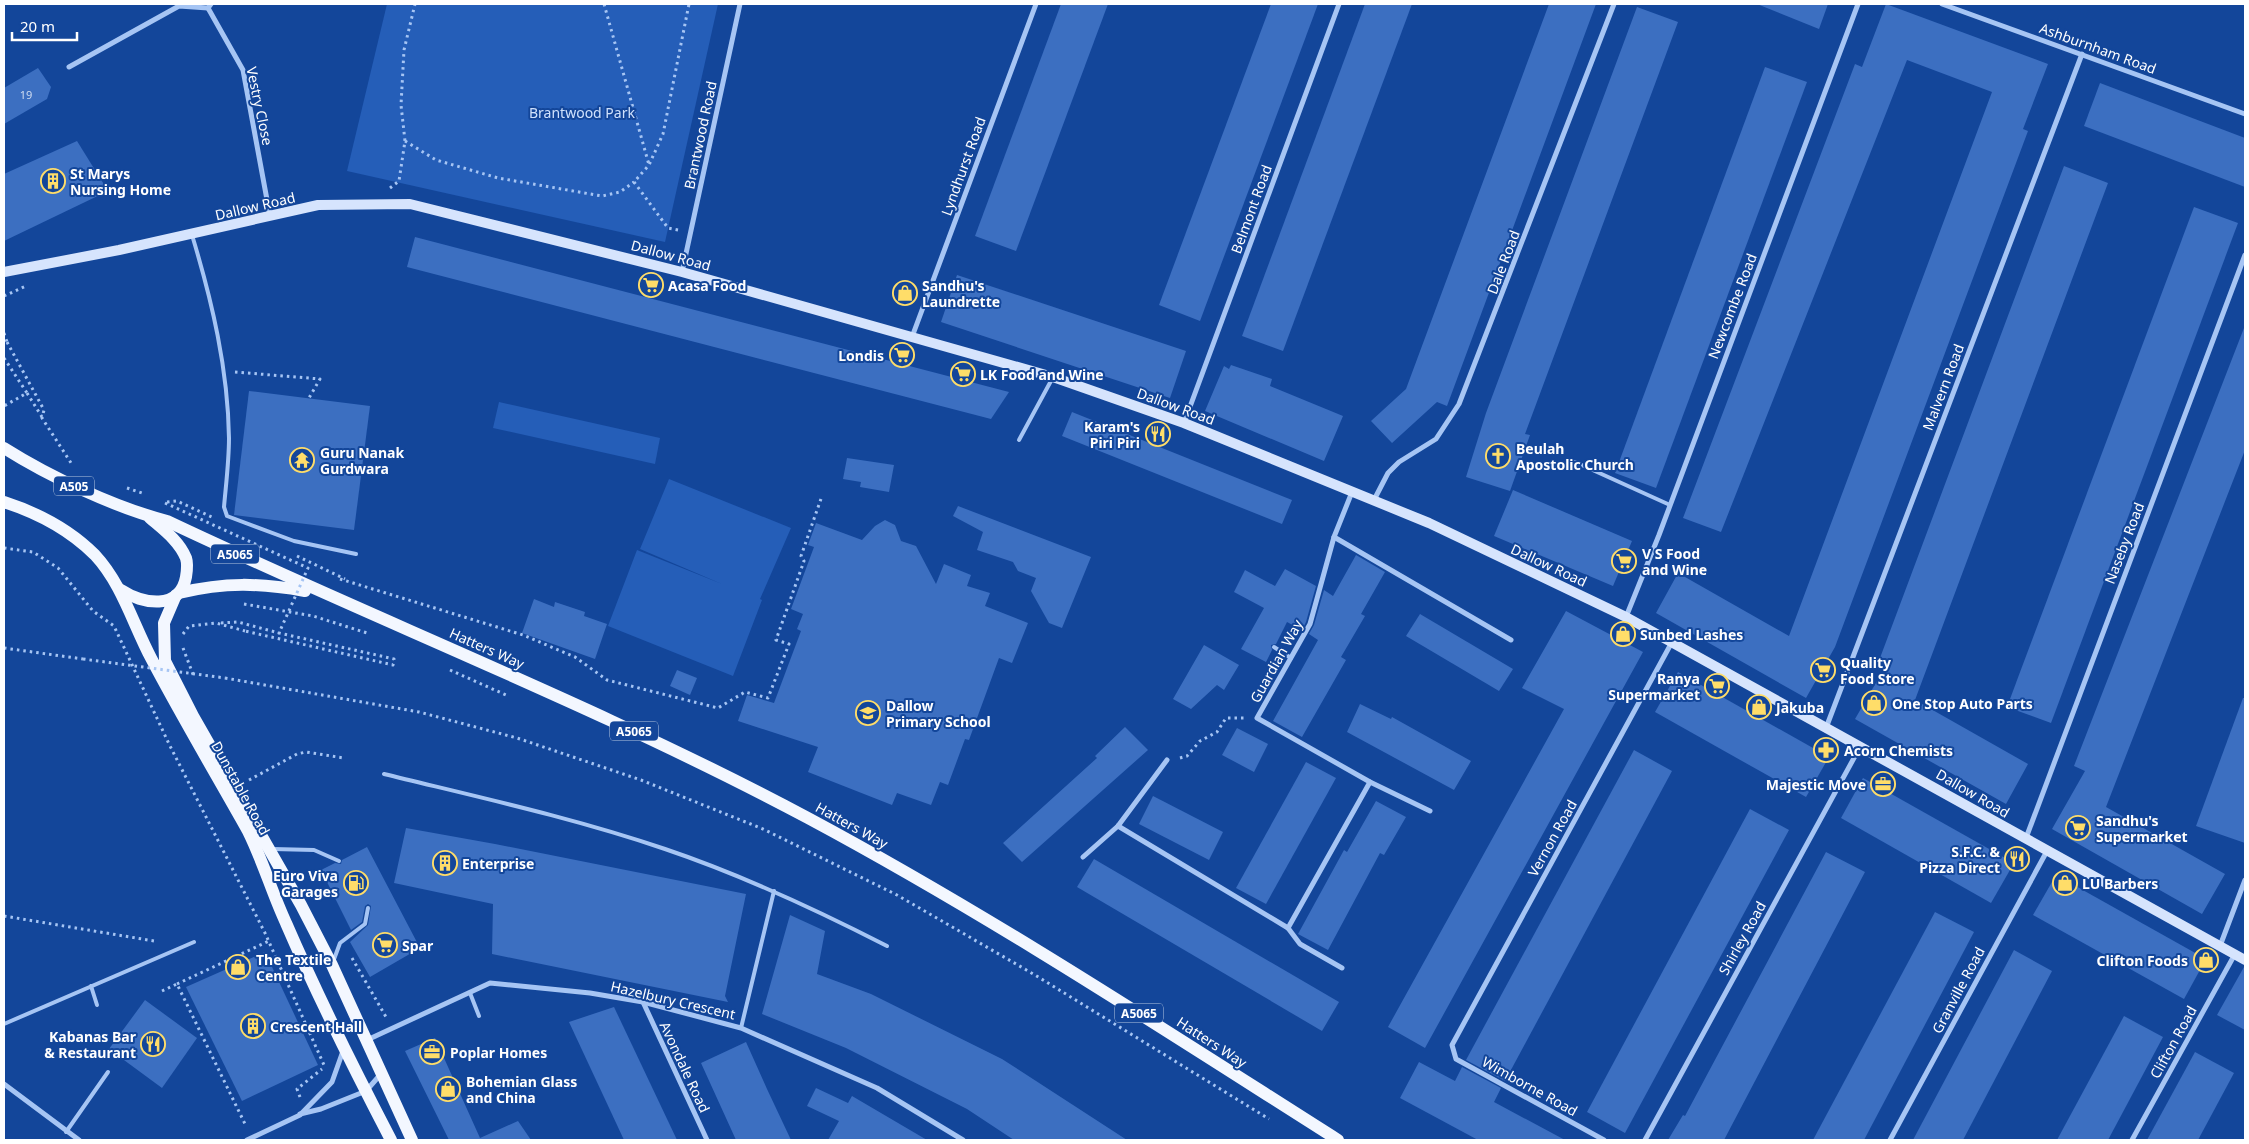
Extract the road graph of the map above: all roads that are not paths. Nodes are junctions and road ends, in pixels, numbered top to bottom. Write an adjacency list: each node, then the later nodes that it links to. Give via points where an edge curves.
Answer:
1 (740, 4): 15 (street, Brantwood Road)
2 (1036, 4): 16 (street, Lyndhurst Road)
3 (1339, 4): 18 (street, Belmont Road)
4 (1614, 4): 23 (street, Dale Road, via 1459,404 1436,439 1399,462 1388,473)
5 (1858, 4): 25 (street, Newcombe Road)
6 (1942, 4): 8 (street, Ashburnham Road)
7 (209, 6): 9 (street, Vestry Close, via 179,6); 11 (street, Vestry Close, via 243,70)
8 (2082, 54): 10 (street, Ashburnham Road); 37 (street, Malvern Road)
9 (69, 66)
10 (2245, 114)
11 (270, 216): 12 (street, Dallow Road); 15 (street, Dallow Road, via 318,205 410,204)
12 (192, 234): 14 (street, Dallow Road); 28 (lane, via 206,280 224,371 229,439 224,507 227,516 294,541)
13 (2245, 255): 44 (street, Naseby Road)
14 (4, 272)
15 (682, 272): 16 (street, Dallow Road)
16 (912, 337): 17 (street, Dallow Road)
17 (1053, 376): 18 (street, Dallow Road); 19 (lane)
18 (1184, 422): 22 (street, Dallow Road)
19 (1019, 440)
20 (4, 448): 26 (main road, Hatters Way / A505, via 70,484)
21 (1575, 462): 25 (lane)
22 (1353, 492): 23 (street, Dallow Road); 27 (street, Guardian Way)
23 (1374, 500): 32 (street, Dallow Road)
24 (4, 502): 29 (main road, Dunstable Road, via 33,512 82,543)
25 (1670, 504): 32 (street, Newcombe Road)
26 (148, 516): 30 (main road, Hatters Way / A5065, via 167,521); 31 (main road, A505, via 176,540 186,559 186,581)
27 (1334, 537): 33 (street); 36 (street, Guardian Way, via 1310,624)
28 (356, 554)
29 (121, 590): 31 (main road, Hatters Way, via 147,602 164,601); 69 (main road, Dunstable Road, via 152,659 248,831 286,924)
30 (321, 593): 31 (main road, Hatters Way / A5065, via 269,584 239,583); 82 (main road, Hatters Way / A5065, via 606,718 807,818 937,889 1094,984)
31 (178, 594): 45 (main road, Dunstable Road, via 164,622 165,661 193,716)
32 (1626, 617): 34 (street, Dallow Road)
33 (1512, 640)
34 (1672, 642): 37 (street, Dallow Road); 68 (street, Vernon Road)
35 (1274, 647): 36 (lane)
36 (1291, 658): 41 (street, Guardian Way, via 1258,718)
37 (1826, 728): 38 (street, Dallow Road)
38 (1860, 747): 44 (street, Dallow Road); 84 (street, Shirley Road)
39 (1167, 760): 43 (street)
40 (384, 774): 50 (lane, via 526,808 665,849)
41 (1370, 782): 42 (street, Guardian Way); 52 (street)
42 (1430, 811)
43 (1118, 826): 47 (street); 52 (street)
44 (2026, 839): 46 (street, Dallow Road)
45 (271, 849): 48 (lane, via 314,850); 58 (main road, Dunstable Road)
46 (2047, 851): 55 (street, Dallow Road); 85 (street, Granville Road)
47 (1083, 857)
48 (339, 862)
49 (2245, 880): 55 (street)
50 (774, 891): 54 (lane); 66 (lane)
51 (368, 908): 58 (lane, via 365,924 340,943)
52 (1288, 928): 59 (street, via 1300,944)
53 (194, 942): 60 (lane)
54 (887, 946)
55 (2220, 946): 56 (street, Dallow Road)
56 (2235, 954): 57 (street, Dallow Road); 86 (street, Clifton Road)
57 (2245, 960)
58 (332, 965): 67 (main road, Dunstable Road)
59 (1342, 968)
60 (91, 986): 63 (lane); 65 (lane)
61 (470, 993): 62 (street, Hazelbury Crescent, via 490,983); 64 (lane); 67 (street, Hazelbury Crescent)
62 (643, 1002): 66 (street, Hazelbury Crescent); 80 (street, Avondale Road)
63 (97, 1005)
64 (480, 1016)
65 (4, 1024)
66 (741, 1028): 81 (street, Hazelbury Crescent, via 877,1088)
67 (365, 1041): 71 (main road, Dunstable Road)
68 (1452, 1045): 83 (street, Wimborne Road, via 1456,1059)
69 (344, 1049): 73 (main road, Dunstable Road); 74 (street, via 332,1082)
70 (108, 1072): 75 (lane)
71 (381, 1073): 73 (street); 79 (main road, Dunstable Road)
72 (4, 1084): 75 (street)
73 (366, 1091): 74 (street, via 321,1110); 78 (main road, Dunstable Road)
74 (300, 1114): 76 (street)
75 (66, 1132): 77 (street)
76 (249, 1139)
77 (79, 1140)
78 (391, 1140)
79 (412, 1140)
80 (707, 1140)
81 (963, 1140)
82 (1338, 1140)
83 (1604, 1140)
84 (1645, 1140)
85 (1890, 1140)
86 (2132, 1140)

